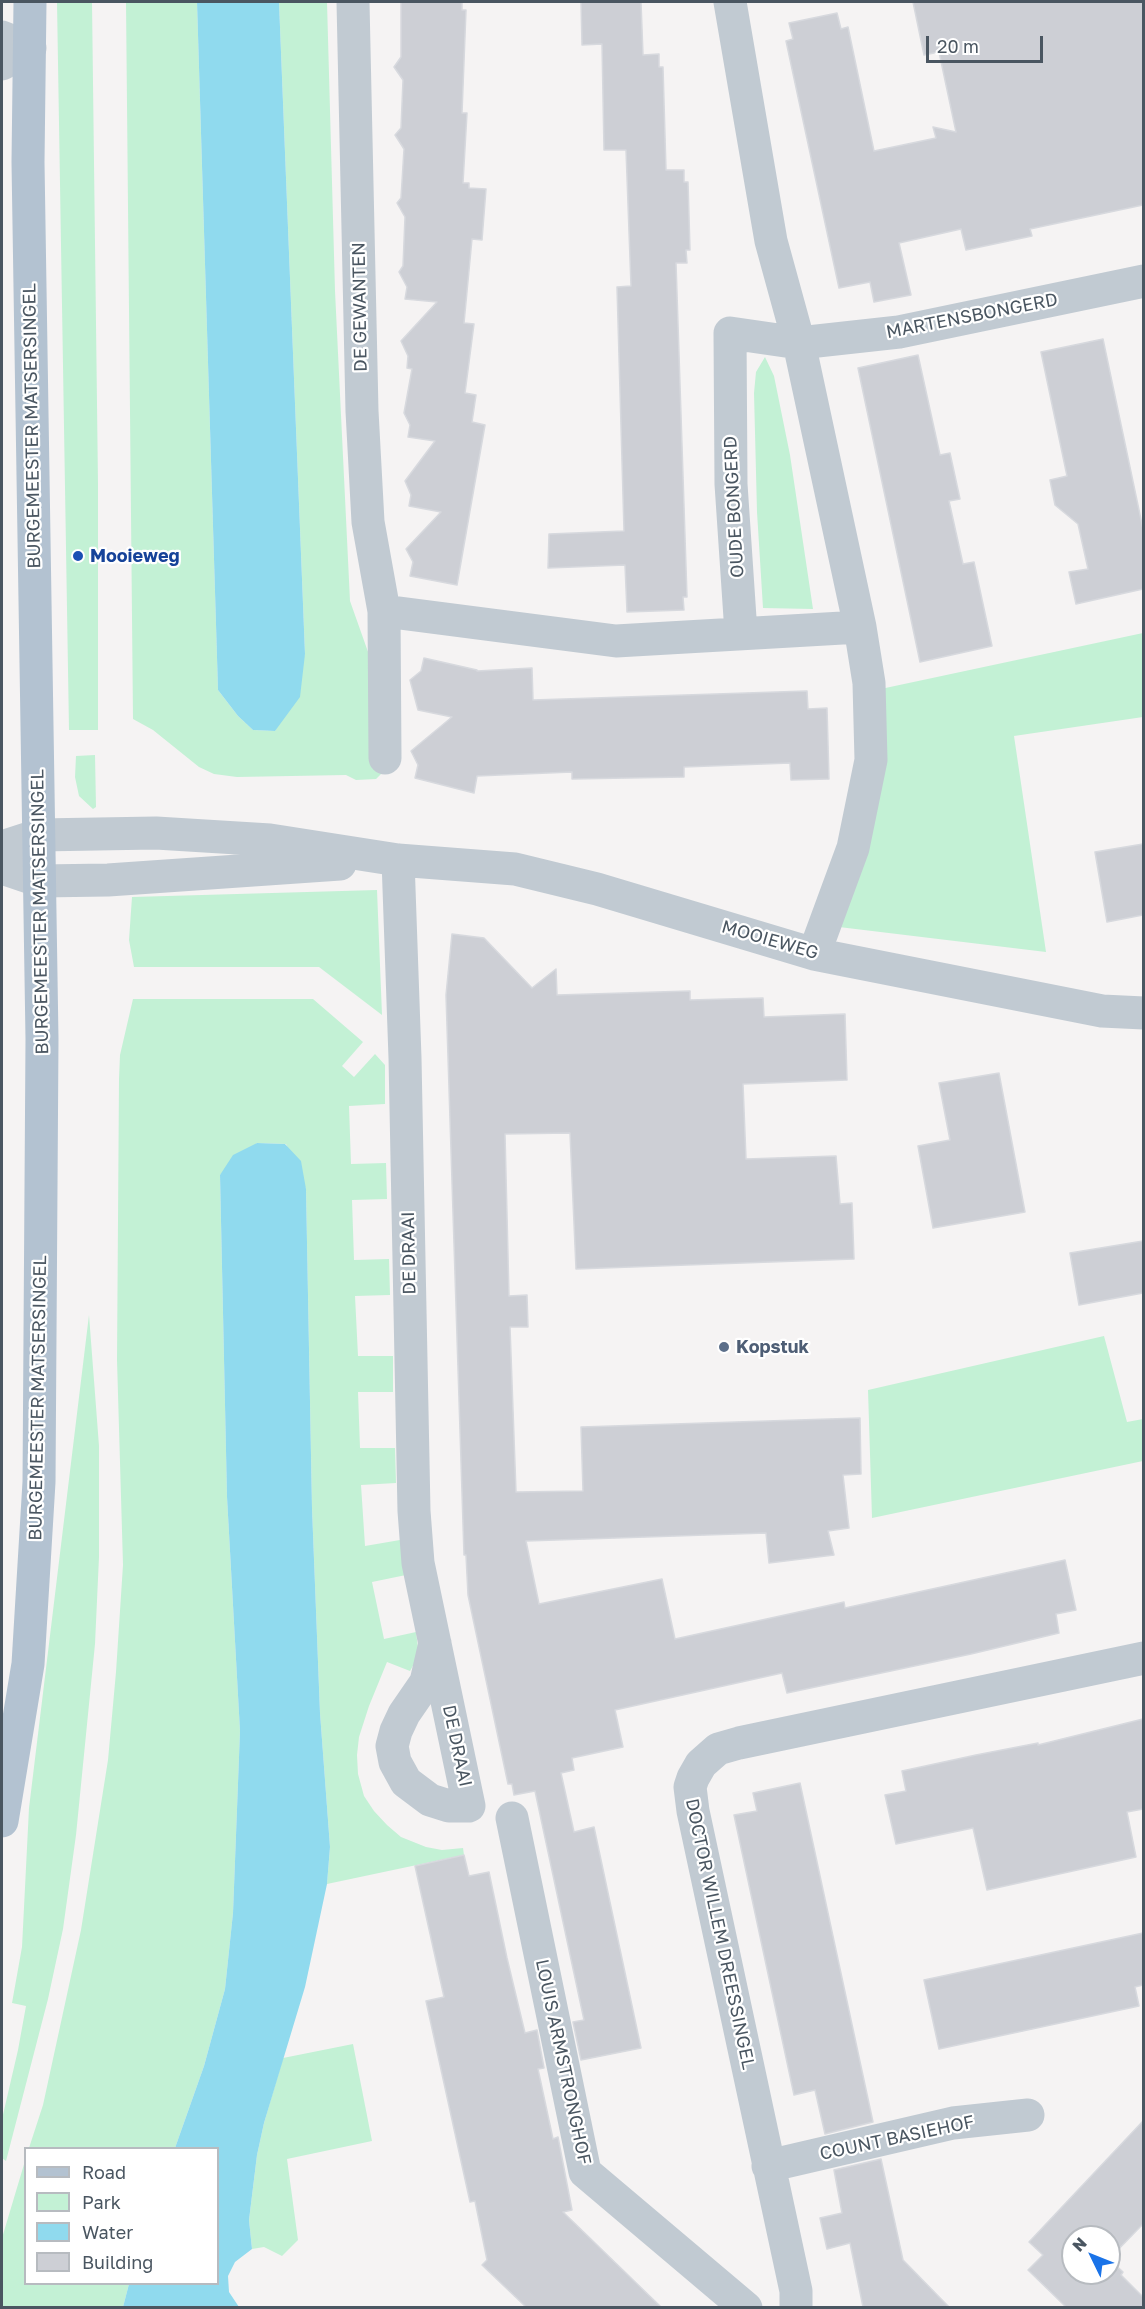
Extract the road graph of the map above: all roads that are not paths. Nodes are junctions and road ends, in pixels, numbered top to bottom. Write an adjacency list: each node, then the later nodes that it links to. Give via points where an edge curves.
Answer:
1 (30, 2): 4 (main road, BURGEMEESTER MATSERSINGEL)
2 (353, 2): 8 (street, DE GEWANTEN, via 362,411 368,522)
3 (730, 2): 7 (street, via 771,241)
4 (16, 43): 5 (street); 12 (main road, BURGEMEESTER MATSERSINGEL, via 28,162)
5 (2, 64)
6 (1143, 281): 7 (street, MARTENSBONGERD, via 899,332)
7 (799, 343): 9 (street); 10 (street, OUDE BONGERD, via 730,333 731,484)
8 (384, 611): 10 (street, via 616,641); 11 (street, DE GEWANTEN)
9 (860, 627): 10 (street); 17 (street, via 869,683 871,760 853,848)
10 (741, 633)
11 (385, 758)
12 (39, 835): 13 (street, MOOIEWEG); 14 (street, MOOIEWEG, via 156,833 270,840); 16 (main road, BURGEMEESTER MATSERSINGEL)
13 (2, 847)
14 (398, 860): 16 (street, MOOIEWEG, via 108,880); 17 (street, MOOIEWEG, via 516,869); 19 (street, DE DRAAI, via 414,1510 418,1563)
15 (2, 868): 16 (street, MOOIEWEG)
16 (39, 881): 22 (main road, BURGEMEESTER MATSERSINGEL, via 39,1482 28,1664)
17 (814, 954): 18 (street, MOOIEWEG, via 1102,1011)
18 (1143, 1014)
19 (435, 1643)
20 (1143, 1658): 24 (street, DOCTOR WILLEM DREESSINGEL, via 739,1743 718,1749 701,1764 690,1786 693,1811)
21 (512, 1818): 25 (street, LOUIS ARMSTRONGHOF, via 585,2172)
22 (2, 1821)
23 (1028, 2115): 24 (street, COUNT BASIEHOF, via 953,2123)
24 (768, 2166): 26 (street, DOCTOR WILLEM DREESSINGEL, via 796,2291)
25 (746, 2307)
26 (796, 2307)

